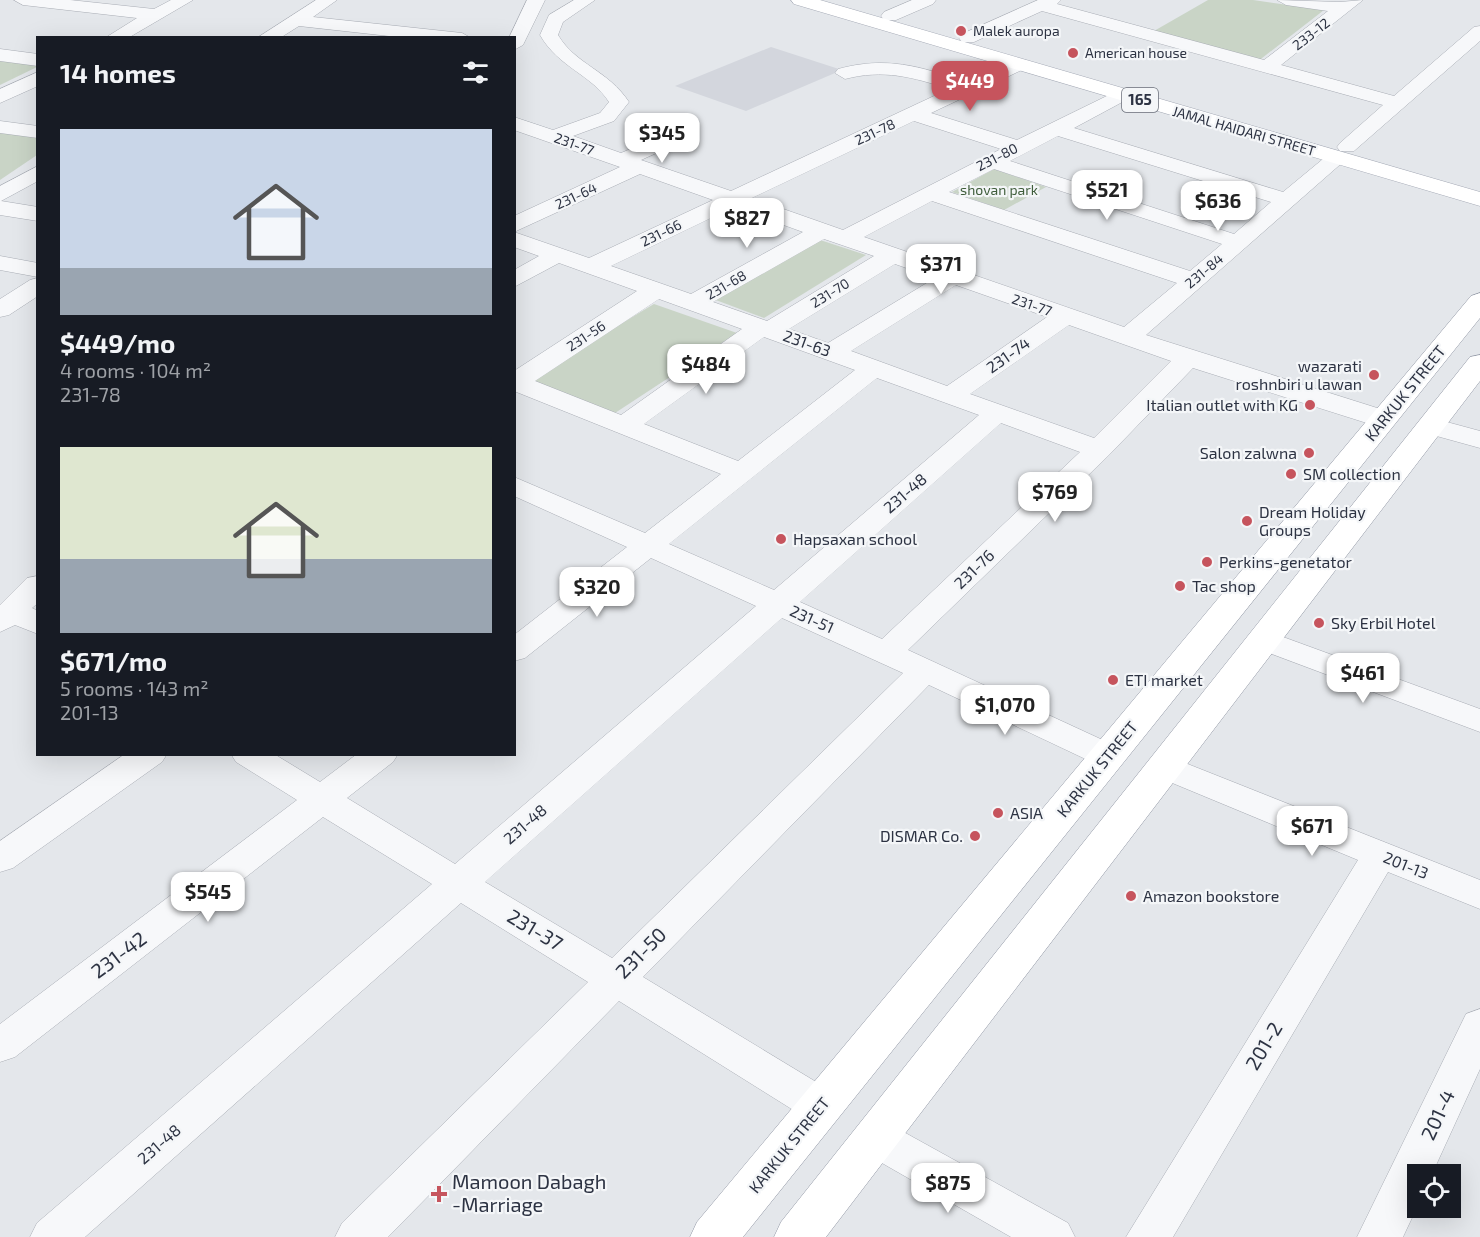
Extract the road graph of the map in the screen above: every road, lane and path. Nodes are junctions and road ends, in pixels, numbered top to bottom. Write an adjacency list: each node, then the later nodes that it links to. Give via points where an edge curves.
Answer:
1 (23, 0): 12 (street)
2 (184, 0): 12 (street)
3 (328, 0): 14 (street)
4 (536, 0): 21 (street)
5 (586, 0): 40 (street, via 555,19 549,35 567,59 607,85 619,102 607,117)
6 (800, 0): 25 (main road, JAMAL HAIDARI STREET / 165)
7 (835, 0): 13 (main road, JAMAL HAIDARI STREET / 165)
8 (927, 0): 13 (street)
9 (1286, 0): 11 (street)
10 (1046, 3): 15 (street); 20 (street)
11 (1349, 4): 26 (street, 233-12)
12 (157, 15): 17 (street)
13 (890, 16): 20 (main road, JAMAL HAIDARI STREET / 165)
14 (295, 20): 18 (street); 19 (street)
15 (1090, 20): 22 (street, via 1077,28 1078,32); 26 (street)
16 (1480, 31): 33 (street, 231-84)
17 (118, 36)
18 (269, 36)
19 (443, 36)
20 (968, 38): 27 (main road, JAMAL HAIDARI STREET / 165)
21 (516, 42)
22 (1106, 42)
23 (0, 55): 24 (street)
24 (36, 60)
25 (1019, 64): 27 (main road, JAMAL HAIDARI STREET / 165); 30 (street, 231-78)
26 (1267, 67): 33 (street)
27 (1061, 71): 31 (main road, JAMAL HAIDARI STREET / 165); 42 (main road, JAMAL HAIDARI STREET / 165)
28 (845, 73): 30 (street, via 863,67 899,68)
29 (36, 79): 32 (street)
30 (967, 89): 34 (street, 231-78)
31 (1121, 95): 37 (street, 231-80); 42 (main road, JAMAL HAIDARI STREET / 165)
32 (0, 97)
33 (1398, 103): 42 (street, 231-84)
34 (912, 114): 41 (street); 49 (street, 231-78)
35 (516, 124): 40 (street, 231-77)
36 (0, 127): 38 (street)
37 (1054, 128): 41 (street, 231-80); 51 (street)
38 (36, 132)
39 (687, 132): 44 (street, 231-64)
40 (552, 136): 44 (street, 231-77)
41 (1017, 147): 43 (street, 231-80)
42 (1341, 152): 46 (main road, JAMAL HAIDARI STREET / 165); 50 (main road, JAMAL HAIDARI STREET / 165); 51 (street, 231-84)
43 (989, 161): 47 (street, 231-80); 57 (street)
44 (630, 164): 49 (street, 231-77); 54 (street, 231-64)
45 (36, 173): 48 (street)
46 (1480, 185)
47 (929, 193): 55 (street, 231-80); 65 (street)
48 (0, 195)
49 (731, 199): 55 (street, 231-77); 61 (street, 231-66)
50 (1480, 199)
51 (1286, 200): 57 (street, 231-84)
52 (0, 208): 53 (street)
53 (36, 214)
54 (516, 224)
55 (832, 235): 59 (street, 231-77); 69 (street, 231-68)
56 (516, 240): 58 (street, 231-63)
57 (1237, 242): 65 (street, 231-84)
58 (558, 254): 61 (street, 231-63); 64 (street)
59 (891, 256): 63 (street, 231-77); 72 (street, 231-70)
60 (0, 263): 62 (street)
61 (591, 266): 67 (street, 231-63)
62 (36, 270)
63 (953, 277): 71 (street, 231-77); 74 (street)
64 (516, 279)
65 (1193, 280): 73 (street, 231-84)
66 (36, 286): 70 (street)
67 (656, 290): 69 (street, 231-63); 78 (street, 231-56)
68 (1480, 301): 82 (main road, KARKUK STREET)
69 (694, 303): 72 (street, 231-63)
70 (0, 310)
71 (1065, 316): 73 (street, 231-77); 80 (street, 231-74)
72 (766, 328): 74 (street, 231-63); 83 (street, 231-70)
73 (1128, 337): 75 (street, 231-77)
74 (832, 352): 77 (street, 231-63)
75 (1188, 358): 82 (street, 231-77); 86 (street, 231-76)
76 (1480, 363): 84 (main road)
77 (875, 367): 80 (street, 231-63); 87 (street)
78 (516, 381)
79 (516, 382): 83 (street)
80 (951, 394): 81 (street, 231-63)
81 (998, 412): 86 (street, 231-63); 91 (street, 231-48)
82 (1383, 419): 96 (main road, KARKUK STREET)
83 (624, 426): 87 (street)
84 (1432, 426): 85 (street); 93 (main road)
85 (1480, 440)
86 (1099, 449): 95 (street, 231-76)
87 (742, 473): 89 (street)
88 (520, 493): 89 (street, 231-51)
89 (649, 546): 91 (street, 231-51); 94 (street)
90 (36, 588): 92 (street)
91 (778, 603): 95 (street, 231-51); 110 (street, 231-48)
92 (17, 619)
93 (1264, 640): 98 (main road); 100 (street)
94 (516, 649)
95 (886, 652): 97 (street, 231-51)
96 (1181, 667): 98 (main road, via 1180,679 1198,691 1214,693); 99 (main road, KARKUK STREET)
97 (925, 670): 105 (street, 231-51); 112 (street, 231-50)
98 (1229, 685): 101 (main road)
99 (1141, 716): 101 (main road, via 1154,708 1170,707 1185,713 1194,723); 105 (main road, KARKUK STREET)
100 (1480, 721)
101 (1191, 732): 106 (main road)
102 (147, 756): 109 (street)
103 (251, 756): 107 (street, 231-37)
104 (378, 756): 107 (street, 231-42)
105 (1108, 756): 115 (main road, KARKUK STREET)
106 (1165, 768): 108 (street, 201-13); 116 (main road)
107 (322, 800): 110 (street, 231-37); 114 (street, 231-42)
108 (1380, 855): 111 (street, 201-13); 122 (street, 201-2)
109 (0, 859)
110 (458, 883): 112 (street, 231-37); 117 (street, 231-48)
111 (1480, 895)
112 (615, 980): 115 (street, 231-37); 118 (street, 231-50)
113 (1480, 1025): 123 (street, 201-4)
114 (0, 1046)
115 (821, 1106): 119 (main road, KARKUK STREET)
116 (876, 1138): 120 (main road); 121 (street)
117 (52, 1237)
118 (358, 1237)
119 (714, 1237)
120 (798, 1237)
121 (1052, 1237)
122 (1149, 1237)
123 (1380, 1237)

